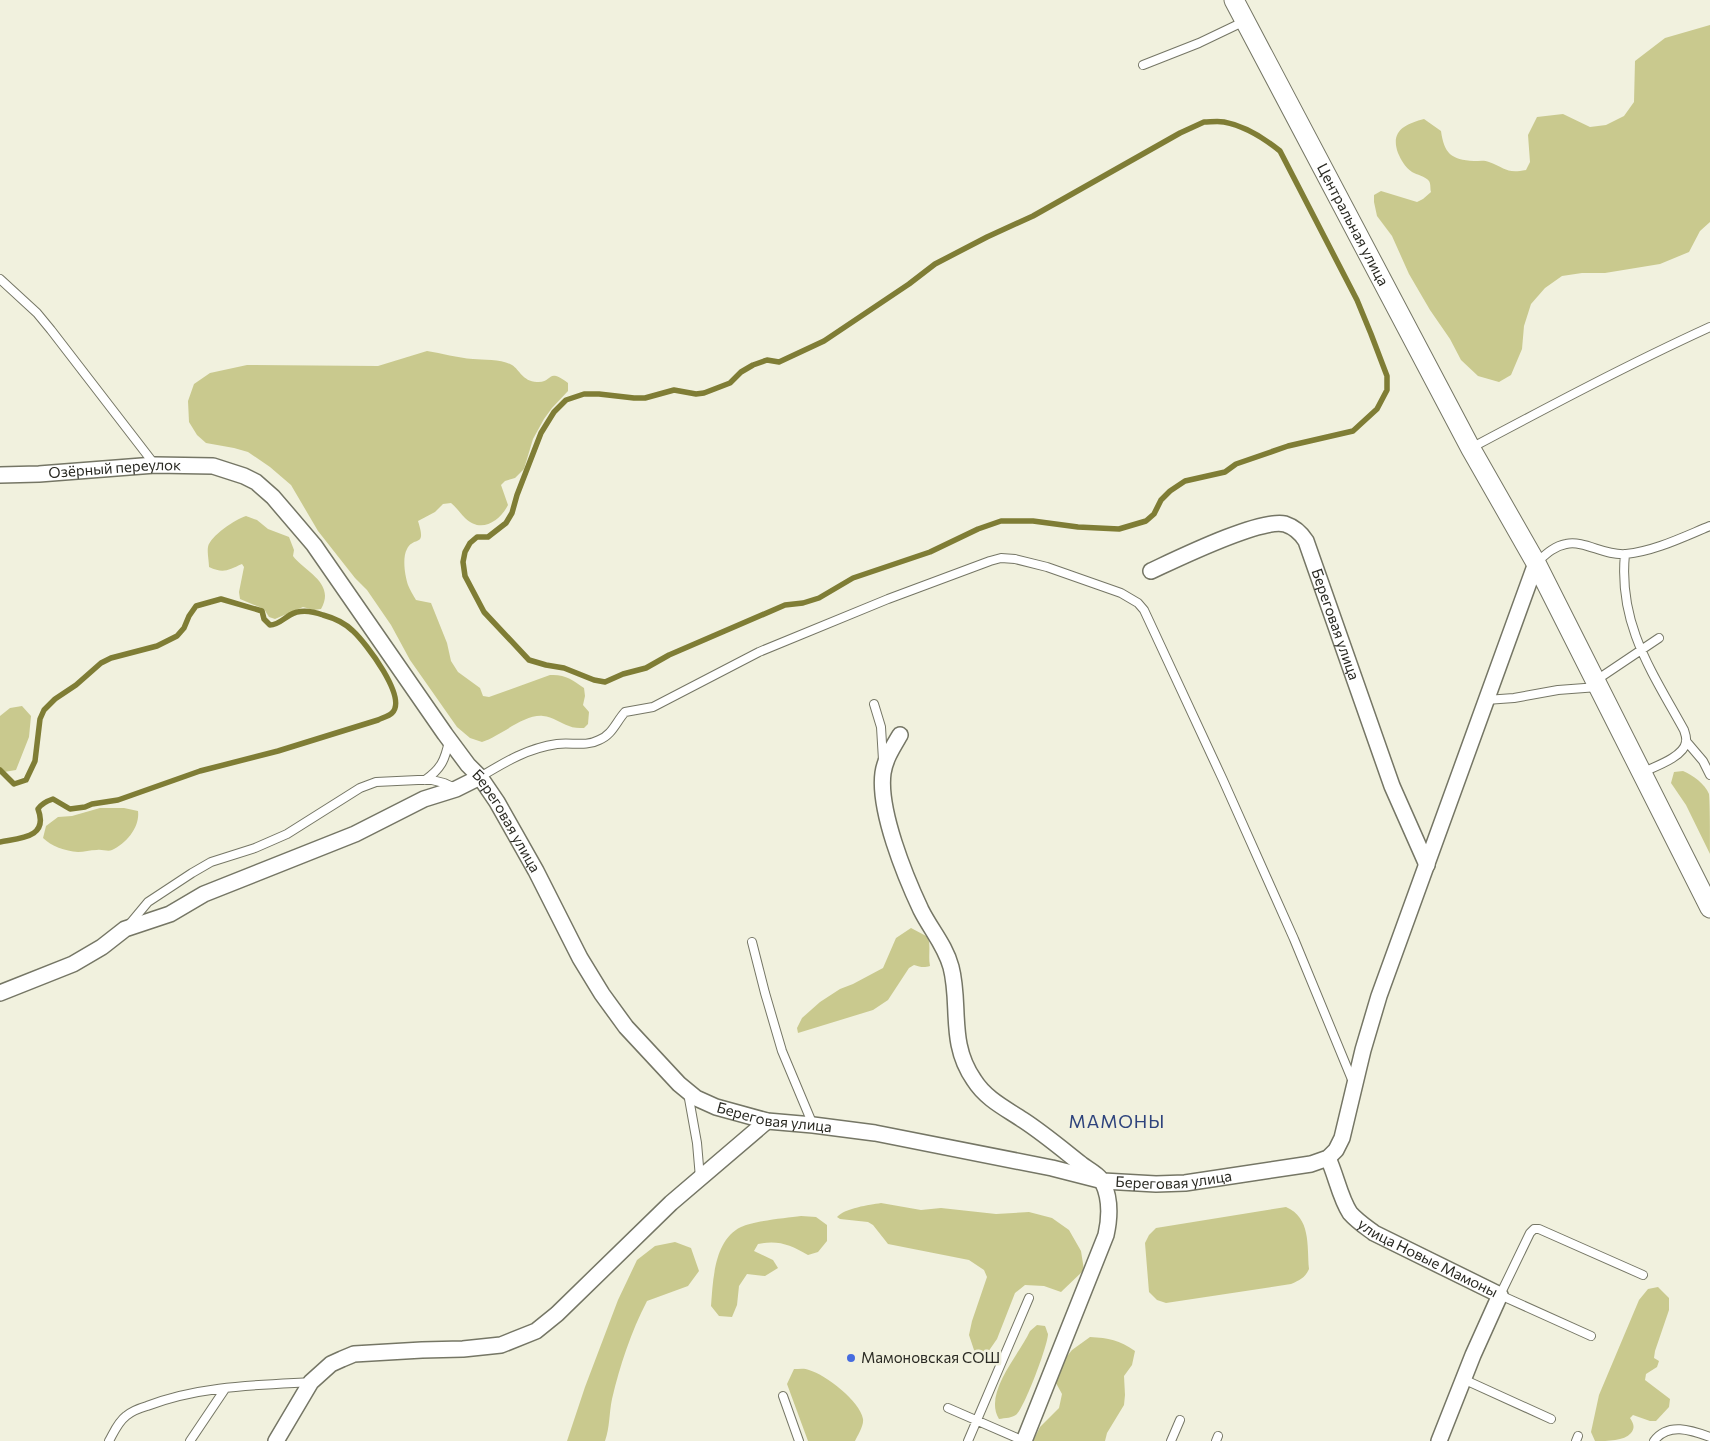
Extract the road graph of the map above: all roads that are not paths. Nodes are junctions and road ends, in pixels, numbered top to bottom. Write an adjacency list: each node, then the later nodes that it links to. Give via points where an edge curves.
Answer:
1 (1234, 0): 2 (street, Центральная улица)
2 (1245, 20): 3 (lane, via 1199,43); 6 (street, Центральная улица)
3 (1142, 65)
4 (0, 279): 7 (lane, via 37,313)
5 (1710, 327): 6 (lane, via 1652,353)
6 (1471, 448): 12 (street, Центральная улица)
7 (155, 465): 8 (street, Озёрный переулок, via 213,466); 9 (street, Озёрный переулок)
8 (229, 470): 20 (street, Береговая улица, via 256,482 303,532)
9 (0, 475)
10 (1710, 526): 11 (lane, via 1656,548)
11 (1625, 554): 12 (lane, via 1567,543 1549,551); 15 (lane, via 1623,573 1627,611)
12 (1536, 562): 16 (street, Центральная улица); 17 (street)
13 (1152, 571): 28 (street, Береговая улица, via 1265,525 1285,524 1301,533 1392,786)
14 (1659, 638): 15 (lane)
15 (1641, 651): 16 (lane); 21 (lane, via 1684,730)
16 (1597, 684): 17 (lane); 23 (street, Центральная улица)
17 (1486, 700): 28 (street)
18 (874, 704): 22 (lane, via 882,736)
19 (900, 736): 22 (street, via 886,759)
20 (450, 740): 25 (street, Береговая улица); 26 (lane, via 443,762)
21 (1686, 741): 23 (lane, via 1676,756); 24 (lane)
22 (883, 772): 39 (street, via 882,787 894,842 922,911 941,941 952,969 960,1050 968,1071 987,1097 1041,1133)
23 (1641, 773): 29 (street, Центральная улица)
24 (1710, 774)
25 (480, 777): 27 (street); 33 (lane, via 521,753 558,744 599,740 612,730 625,712 653,707 759,652 990,561 1001,558 1029,562 1121,593 1144,610 1290,930); 34 (street, Береговая улица, via 511,826 602,994 642,1046)
26 (425, 780): 27 (lane); 30 (lane, via 376,782 360,788 287,834 211,862 148,902)
27 (456, 789): 30 (street, via 424,799 355,834 263,869 204,894 170,914)
28 (1427, 865): 33 (street, via 1379,996)
29 (1710, 908)
30 (125, 930): 32 (street, via 73,964)
31 (752, 942): 36 (lane, via 782,1052)
32 (0, 993)
33 (1354, 1086): 37 (street, via 1342,1138)
34 (688, 1091): 35 (street, Береговая улица, via 716,1107); 38 (lane)
35 (766, 1121): 36 (street, Береговая улица); 38 (street)
36 (813, 1125): 39 (street, Береговая улица, via 875,1133)
37 (1328, 1158): 39 (street, Береговая улица, via 1311,1164 1185,1183); 41 (street, улица Новые Мамоны, via 1344,1203 1359,1222 1374,1233)
38 (700, 1178): 45 (street, via 536,1331 501,1345 354,1354 331,1364)
39 (1103, 1181): 58 (street, via 1110,1207 1106,1235)
40 (1643, 1275): 41 (lane, via 1534,1229)
41 (1500, 1295): 43 (lane); 44 (street, улица Новые Мамоны)
42 (1029, 1298): 51 (lane)
43 (1591, 1336)
44 (1463, 1379): 49 (lane); 60 (street, улица Новые Мамоны)
45 (311, 1382): 46 (lane); 55 (street)
46 (225, 1389): 53 (lane, via 180,1395 138,1409 120,1422); 54 (lane)
47 (783, 1396): 56 (lane)
48 (948, 1408): 51 (lane)
49 (1551, 1419)
50 (1180, 1420): 59 (lane)
51 (977, 1421): 57 (lane); 58 (lane)
52 (1710, 1437): 61 (lane, via 1678,1429 1663,1431)
53 (109, 1441)
54 (190, 1441)
55 (276, 1441)
56 (799, 1441)
57 (968, 1441)
58 (1024, 1441)
59 (1171, 1441)
60 (1439, 1441)
61 (1654, 1441)

